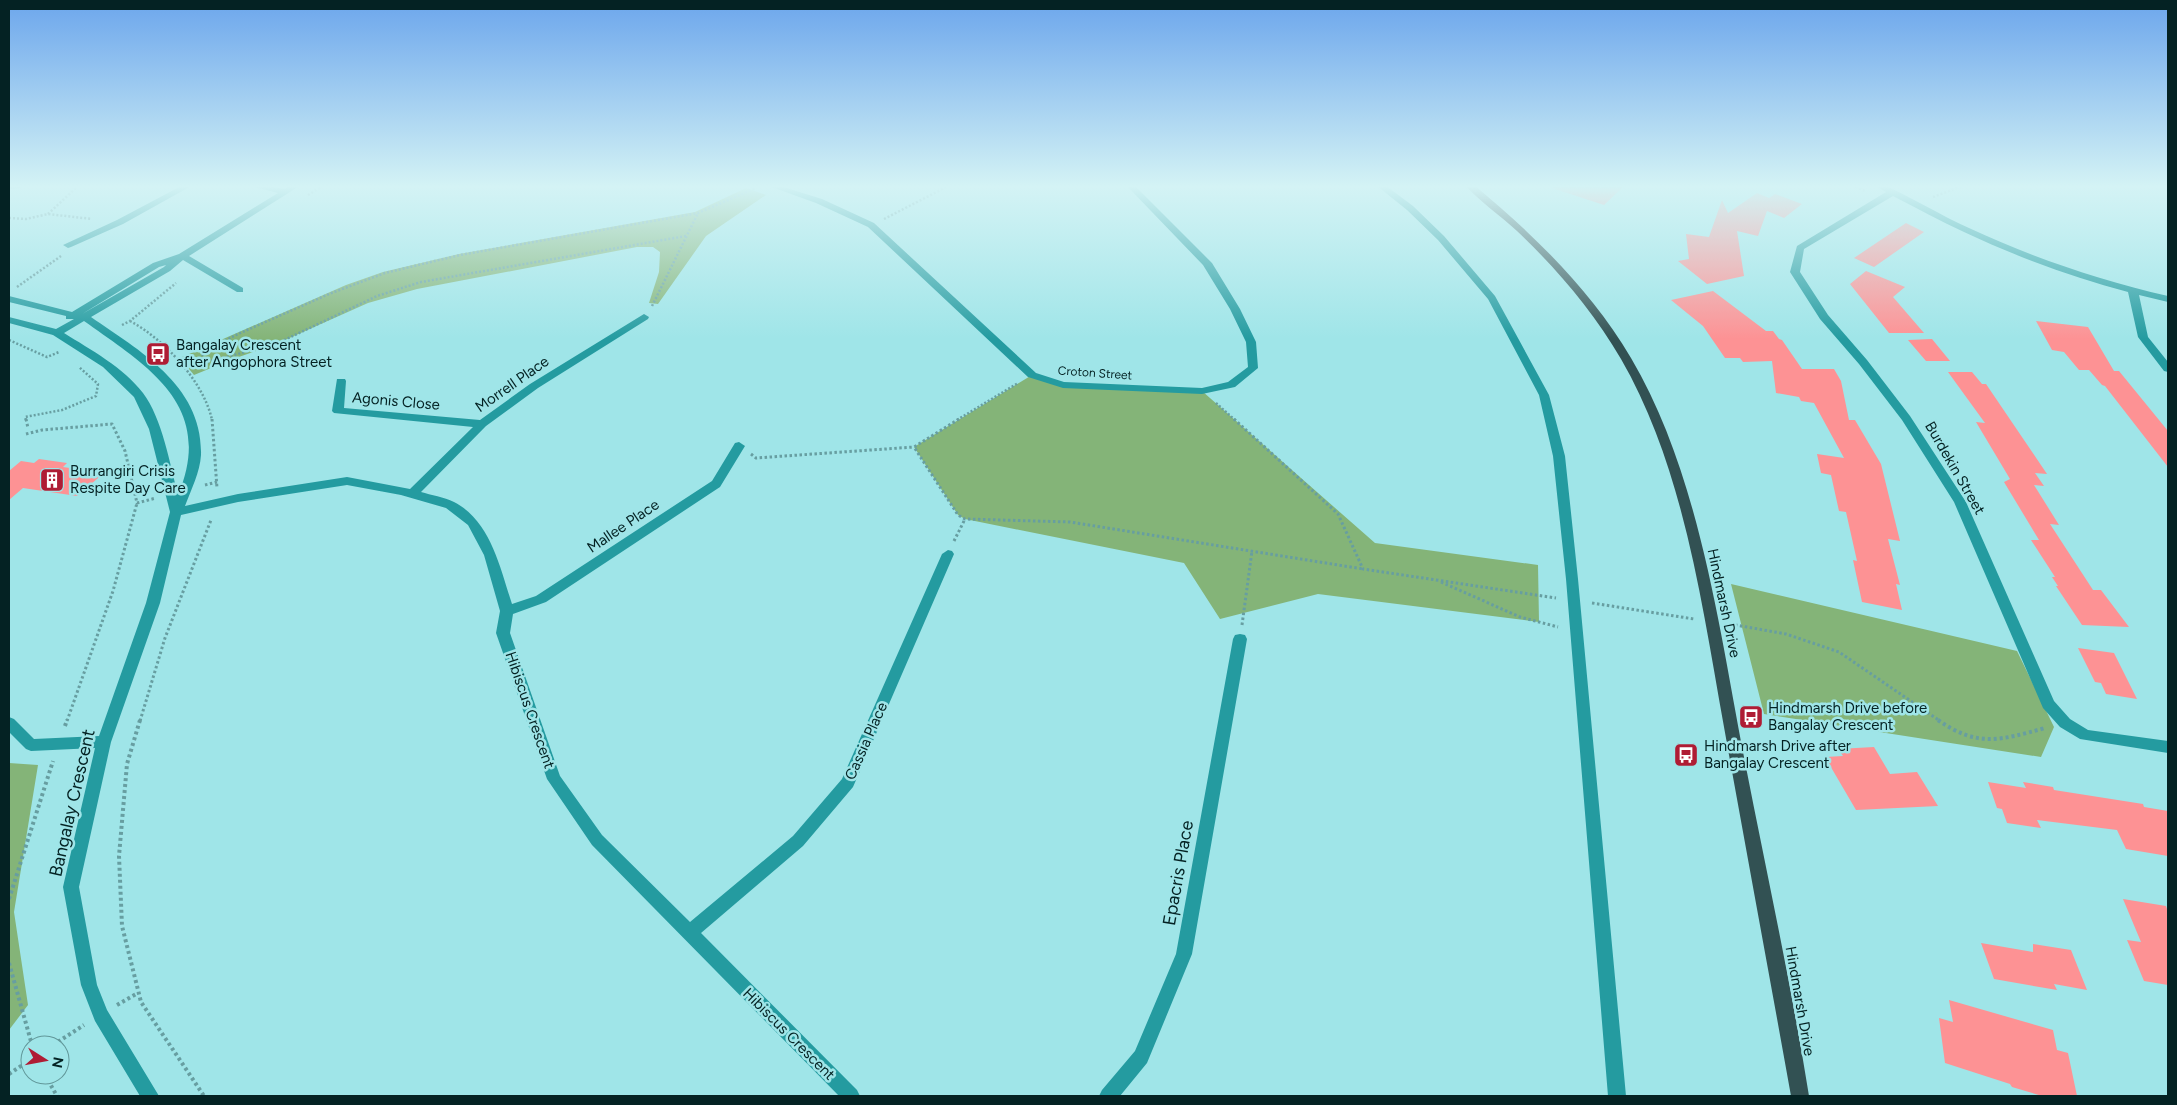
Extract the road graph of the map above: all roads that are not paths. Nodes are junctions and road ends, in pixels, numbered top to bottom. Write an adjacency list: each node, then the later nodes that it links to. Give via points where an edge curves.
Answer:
1 (87, 237): 9 (street)
2 (213, 237): 10 (street)
3 (883, 237): 4 (street, Croton Street, via 1032,375 1063,385 1202,391 1232,385 1253,368 1251,342 1207,263)
4 (1181, 237)
5 (1440, 237): 37 (street, via 1492,298 1544,395 1559,456)
6 (1527, 237): 38 (main road, Hindmarsh Drive, via 1575,287 1611,335 1641,388 1666,447 1686,511 1716,643)
7 (1819, 237): 32 (street, Burdekin Street, via 1800,248 1795,272 1824,317 1906,418 1960,502 2048,704 2065,723 2085,735)
8 (1982, 237): 12 (street, via 2061,269)
9 (68, 245)
10 (182, 256): 11 (street); 15 (street, via 156,265); 17 (street, via 167,269)
11 (240, 290)
12 (2133, 291): 14 (street); 21 (street, via 2143,337)
13 (9, 298): 15 (street, Bangalay Crescent)
14 (2168, 299)
15 (74, 314): 17 (street, Bangalay Crescent); 19 (street)
16 (644, 317): 23 (street, Morrell Place, via 534,386)
17 (86, 318): 20 (street); 26 (street, Bangalay Crescent, via 150,363 172,386 190,415 195,455)
18 (9, 320): 19 (street, Bangalay Crescent)
19 (46, 330): 20 (street, Bangalay Crescent)
20 (57, 334): 26 (street, Bangalay Crescent, via 107,365 139,394 155,429)
21 (2168, 369)
22 (340, 381): 23 (street, Agonis Close, via 338,412)
23 (482, 424): 25 (street, Morrell Place)
24 (739, 446): 28 (street, Mallee Place, via 716,484 541,599)
25 (412, 494): 26 (street, Hibiscus Crescent, via 347,481); 28 (street, Hibiscus Crescent, via 450,504 472,522 490,555)
26 (176, 512): 31 (street, Bangalay Crescent, via 153,603)
27 (948, 554): 33 (street, Cassia Place, via 848,783 798,840)
28 (507, 612): 33 (street, Hibiscus Crescent, via 502,633 554,779 597,840)
29 (1240, 639): 36 (street, Epacris Place, via 1184,954 1141,1057)
30 (9, 723): 31 (street, via 31,745)
31 (104, 742): 34 (street, Bangalay Crescent, via 71,887 89,985 101,1014)
32 (2168, 747)
33 (689, 933): 35 (street, Hibiscus Crescent)
34 (150, 1096)
35 (851, 1096)
36 (1108, 1096)
37 (1617, 1096)
38 (1800, 1096)

